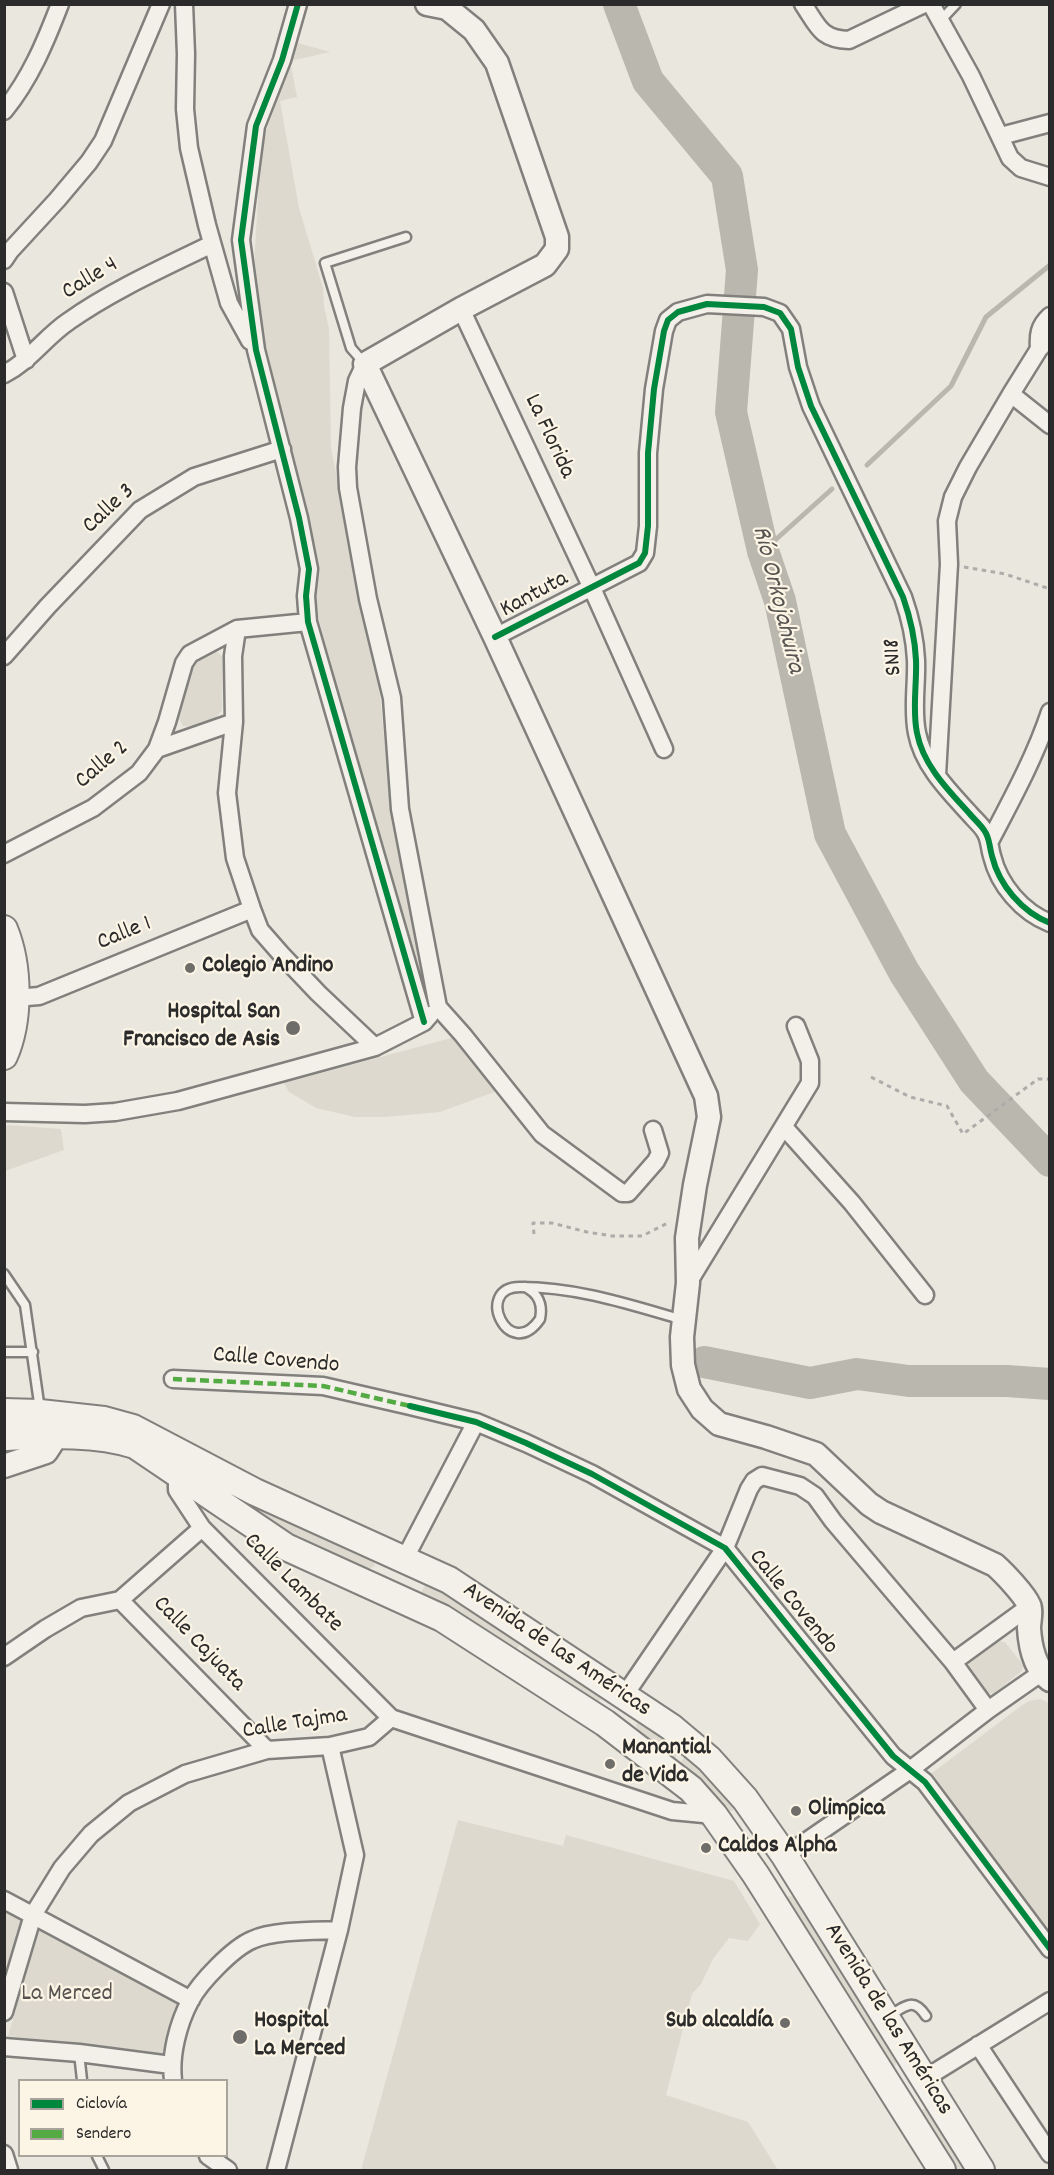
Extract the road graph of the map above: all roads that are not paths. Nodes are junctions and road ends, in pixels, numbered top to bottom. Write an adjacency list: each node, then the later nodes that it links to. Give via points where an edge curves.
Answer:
1 (60, 4): 11 (street, via 42,51 19,93)
2 (161, 4): 17 (street, via 103,141 83,170)
3 (184, 4): 16 (street, via 189,148)
4 (298, 4): 23 (street, via 282,60 256,126 241,240)
5 (803, 4): 6 (street, via 819,29 837,40 849,40)
6 (924, 4)
7 (931, 4): 10 (street)
8 (956, 4): 10 (lane)
9 (440, 6): 20 (main road, via 474,30 497,63 557,237 557,249 544,265)
10 (941, 20): 13 (street)
11 (4, 111)
12 (1050, 123): 13 (street)
13 (1001, 136): 14 (street, via 1010,158 1021,168)
14 (1050, 177)
15 (406, 237): 25 (lane, via 326,263 351,348)
16 (212, 244): 23 (street, via 229,303); 24 (street, Calle 4, via 126,286 69,320)
17 (4, 261)
18 (4, 292): 24 (street)
19 (764, 307): 30 (street, Kantuta, via 707,304 678,312 668,320 654,390 645,553 629,570); 39 (street, SN18, via 780,313 791,329 811,406 903,597 916,659 917,733 925,757)
20 (461, 309): 25 (main road); 30 (street, La Florida)
21 (1050, 316): 22 (street, via 1038,334)
22 (1044, 343): 27 (street)
23 (255, 350): 29 (street)
24 (27, 360): 26 (street, Calle 4)
25 (365, 364): 33 (main road); 46 (street, via 352,408 348,488 368,599 392,698 400,809)
26 (4, 374)
27 (1011, 394): 28 (street); 39 (street, via 968,467 953,497 947,521 949,564)
28 (1050, 425)
29 (282, 449): 31 (street, via 309,569); 34 (street, Calle 3, via 194,477 140,510)
30 (591, 586): 33 (street, Kantuta); 38 (street, La Florida)
31 (308, 622): 32 (street); 47 (street)
32 (237, 630): 36 (street, via 232,656); 37 (street, via 190,654)
33 (495, 637): 55 (main road, via 706,1096 709,1117 687,1238)
34 (4, 656)
35 (1050, 712): 40 (street)
36 (234, 722): 37 (street, Calle 2); 42 (street, via 227,793 235,858)
37 (157, 749): 41 (street, Calle 2, via 139,773 93,808)
38 (664, 749)
39 (937, 775): 40 (street, SN18)
40 (990, 841): 43 (street, SN18, via 1002,880 1017,901 1033,916)
41 (4, 854)
42 (252, 909): 45 (street, Calle 1); 49 (street, via 260,930 280,954)
43 (1049, 923)
44 (4, 929): 45 (main road, via 14,966)
45 (10, 1006): 50 (main road, via 15,1026)
46 (438, 1007): 47 (street); 53 (street, via 542,1134 622,1193 628,1192 656,1161 660,1153)
47 (424, 1022): 49 (street)
48 (796, 1026): 52 (street, via 807,1049 810,1083)
49 (375, 1047): 51 (street, via 178,1101 85,1114)
50 (4, 1056)
51 (4, 1112)
52 (784, 1127): 55 (street); 57 (street, via 852,1203)
53 (653, 1131)
54 (4, 1274): 60 (lane, via 26,1305)
55 (688, 1284): 58 (main road)
56 (525, 1287): 56 (lane, via 505,1292 497,1303 501,1324 513,1332 528,1330 540,1319 538,1296); 58 (lane, via 592,1293)
57 (925, 1295)
58 (683, 1320): 73 (main road, via 682,1365 689,1389 702,1409 719,1424 816,1454 881,1512 995,1565)
59 (4, 1352): 60 (lane)
60 (33, 1352): 62 (lane)
61 (173, 1378): 63 (street, Calle Covendo, via 323,1386)
62 (40, 1413): 64 (main road, Avenida de las Américas); 66 (main road, Avenida de las Américas, via 104,1420 133,1428)
63 (476, 1422): 69 (street, Calle Covendo, via 592,1474); 70 (street)
64 (6, 1429): 65 (main road, Avenida de las Américas)
65 (57, 1436): 66 (main road, Avenida de las Américas, via 123,1441); 67 (main road, via 46,1452)
66 (182, 1464): 68 (street, Calle Lambate, via 177,1490); 70 (main road, Avenida de las Américas, via 255,1492); 71 (main road, Avenida de las Américas, via 286,1547)
67 (4, 1466)
68 (202, 1528): 72 (street); 79 (street, Calle Lambate)
69 (725, 1548): 75 (street, via 754,1481 762,1476 800,1486 815,1496); 77 (street); 83 (street, Calle Covendo, via 893,1756)
70 (404, 1560): 71 (main road); 77 (main road, Avenida de las Américas, via 449,1581)
71 (389, 1593): 80 (main road, Avenida de las Américas, via 442,1618)
72 (120, 1600): 74 (street, via 81,1608); 82 (street, Calle Cajuata)
73 (1030, 1606): 75 (street); 76 (main road, via 1033,1651)
74 (4, 1657)
75 (952, 1662): 78 (street)
76 (1045, 1677): 78 (street)
77 (624, 1695): 80 (main road); 85 (main road, Avenida de las Américas, via 709,1759 745,1799)
78 (988, 1710): 83 (street)
79 (392, 1718): 81 (street, Calle Tajma, via 369,1737); 84 (street, via 672,1811)
80 (605, 1723): 84 (main road, Avenida de las Américas, via 691,1789)
81 (330, 1746): 82 (street, Calle Tajma); 89 (street, via 355,1855)
82 (267, 1750): 88 (street, Calle Tajma, via 185,1774 129,1803 91,1834 62,1868)
83 (910, 1770): 85 (street); 90 (street, Calle Covendo, via 925,1782)
84 (714, 1815): 86 (main road, Avenida de las Américas)
85 (785, 1856): 86 (main road); 95 (main road, Avenida de las Américas)
86 (756, 1875): 102 (main road, Avenida de las Américas)
87 (4, 1900): 88 (street)
88 (33, 1915): 91 (street); 93 (street, Calle Tajma)
89 (339, 1930): 91 (street, via 293,1932 252,1940 225,1959); 108 (street)
90 (1050, 1949)
91 (191, 2000): 99 (street, via 178,2034)
92 (1050, 2001): 96 (street)
93 (4, 2012)
94 (926, 2016): 95 (lane, via 914,2004)
95 (886, 2018): 101 (main road, Avenida de las Américas)
96 (978, 2045): 101 (street, via 953,2057); 104 (street)
97 (4, 2047): 98 (street)
98 (79, 2053): 99 (street); 100 (lane)
99 (172, 2073)
100 (82, 2079)
101 (924, 2079): 102 (main road); 110 (main road, Avenida de las Américas)
102 (897, 2097): 109 (main road, Avenida de las Américas)
103 (4, 2154): 106 (street)
104 (1050, 2154)
105 (209, 2157): 107 (street)
106 (9, 2170)
107 (228, 2170)
108 (276, 2170)
109 (942, 2170)
110 (981, 2170)

